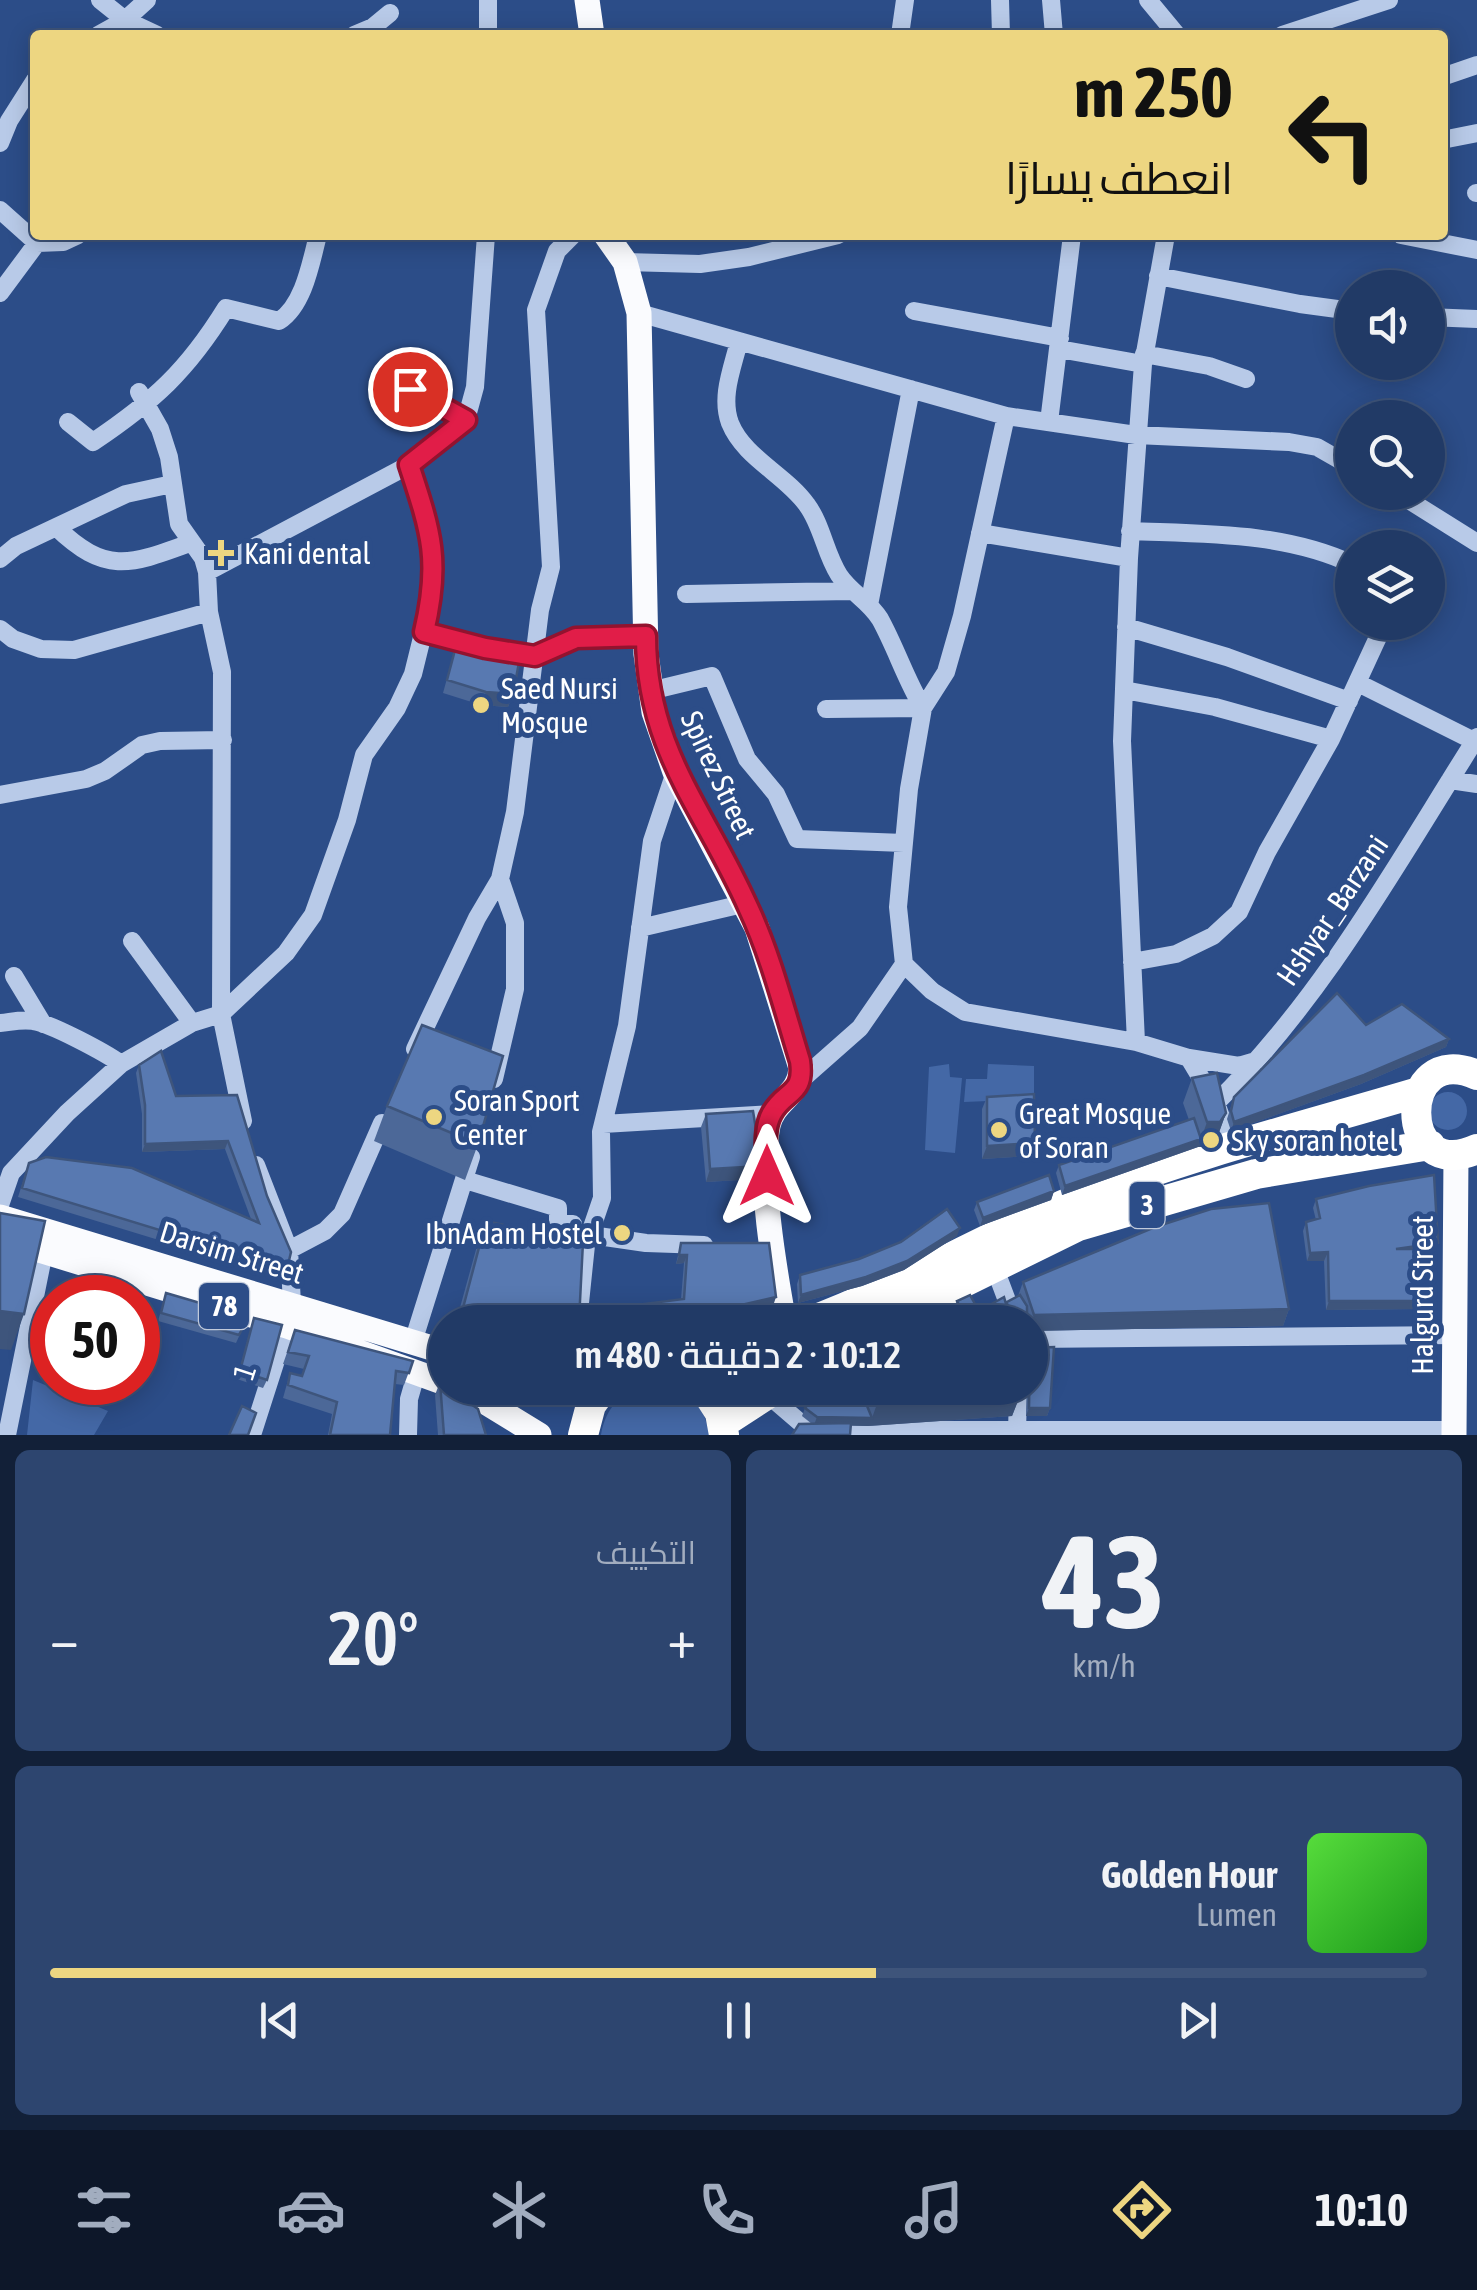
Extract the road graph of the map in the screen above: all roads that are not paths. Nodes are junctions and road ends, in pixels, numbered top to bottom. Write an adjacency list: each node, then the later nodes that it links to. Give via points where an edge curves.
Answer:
1 (100, 0): 11 (street)
2 (147, 0): 11 (street)
3 (488, 0): 15 (street)
4 (587, 0): 16 (main road)
5 (904, 0): 17 (street)
6 (1000, 0): 18 (street)
7 (1051, 0): 19 (street)
8 (1148, 0): 20 (street)
9 (1389, 0): 21 (street)
10 (390, 12): 14 (street)
11 (125, 20): 12 (street); 13 (street)
12 (107, 30)
13 (146, 30)
14 (366, 30)
15 (488, 30)
16 (591, 30)
17 (901, 30)
18 (1001, 30)
19 (1054, 30)
20 (1173, 30)
21 (1297, 30)
22 (1477, 66): 23 (street)
23 (1448, 74)
24 (30, 88): 27 (street)
25 (1477, 133): 26 (street)
26 (1448, 139)
27 (0, 143)
28 (2, 216): 29 (street)
29 (30, 238)
30 (33, 240): 40 (street)
31 (67, 240): 40 (street)
32 (317, 240): 56 (street, via 288,316 279,321 226,308 200,350)
33 (486, 240): 58 (street)
34 (568, 240): 84 (street, via 557,251 536,310 551,567)
35 (609, 240): 42 (main road, Spirez Street)
36 (818, 240): 42 (street, via 700,264)
37 (1071, 240): 51 (street)
38 (1165, 240): 43 (street)
39 (1426, 240): 41 (street)
40 (37, 243): 44 (street)
41 (1477, 250)
42 (624, 262): 47 (main road, Spirez Street)
43 (1158, 276): 45 (street); 52 (street)
44 (0, 293)
45 (1335, 308)
46 (914, 311): 51 (street)
47 (639, 313): 50 (street); 82 (main road, Spirez Street)
48 (1445, 317): 49 (street)
49 (1477, 320)
50 (739, 341): 55 (street); 75 (street, via 726,398 736,436 812,511)
51 (1059, 344): 52 (street); 60 (street)
52 (1144, 359): 54 (street, via 1209,366); 61 (street)
53 (381, 373): 58 (street)
54 (1246, 379)
55 (911, 389): 57 (street); 77 (street)
56 (143, 398): 59 (street, via 93,442); 64 (street, via 165,443)
57 (1006, 416): 60 (street); 68 (street)
58 (466, 420): 63 (street)
59 (68, 422)
60 (1048, 422): 61 (street)
61 (1136, 435): 62 (street, via 1290,442); 67 (street)
62 (1335, 457)
63 (409, 465): 74 (street); 81 (street, via 432,532 433,593)
64 (172, 484): 66 (street, via 126,494); 69 (street)
65 (1425, 510): 70 (street)
66 (56, 527): 69 (street, via 92,556 110,561 145,559); 73 (street)
67 (1130, 531): 71 (street); 72 (street, via 1254,537)
68 (980, 532): 71 (street); 89 (street, via 946,672)
69 (190, 543): 74 (street)
70 (1477, 543)
71 (1129, 558): 79 (street)
72 (1335, 558)
73 (0, 559)
74 (207, 572): 78 (street)
75 (851, 591): 76 (street); 77 (street)
76 (686, 594)
77 (869, 605): 89 (street)
78 (209, 612): 80 (street, via 74,650 41,649); 93 (street, via 222,672)
79 (1126, 627): 86 (street); 88 (street)
80 (0, 629)
81 (424, 632): 84 (street); 106 (street, via 397,708 364,756 314,915 286,953)
82 (646, 636): 84 (street, via 576,638); 87 (main road, Spirez Street)
83 (1377, 640): 85 (street)
84 (535, 656): 99 (street)
85 (1358, 683): 88 (street); 92 (street)
86 (1124, 690): 91 (street); 103 (street)
87 (650, 691): 94 (main road, Spirez Street); 98 (street, via 712,676 747,759 776,794 796,839)
88 (1349, 701): 91 (street)
89 (922, 708): 90 (street); 98 (street)
90 (826, 709)
91 (1331, 739): 103 (street, via 1238,912 1213,936 1176,954)
92 (1476, 739): 95 (street, Hshyar_Barzani)
93 (222, 740): 97 (street, via 142,746 86,779); 106 (street)
94 (676, 772): 100 (main road, Spirez Street); 101 (street, via 652,842)
95 (1450, 780): 96 (street); 113 (street, Hshyar_Barzani, via 1351,938)
96 (1477, 784)
97 (0, 795)
98 (904, 843): 104 (street, via 898,908)
99 (500, 879): 112 (street); 117 (street, via 515,923 515,989)
100 (747, 903): 101 (street); 116 (main road, Spirez Street, via 790,1028)
101 (640, 928): 122 (street, via 627,1026)
102 (132, 941): 108 (street)
103 (1132, 962): 110 (street)
104 (904, 964): 110 (street, via 965,1012); 116 (street, via 860,1028)
105 (14, 976): 109 (street)
106 (221, 1014): 108 (street); 133 (street, via 248,1146)
107 (0, 1023): 109 (street)
108 (192, 1023): 114 (street)
109 (43, 1024): 114 (street)
110 (1136, 1042): 111 (street)
111 (1189, 1058): 113 (street, via 1240,1066); 119 (street)
112 (409, 1061)
113 (1256, 1061): 119 (street, Hshyar_Barzani)
114 (121, 1064): 127 (street, via 11,1173)
115 (1477, 1075): 118 (highway, 3, via 1444,1072)
116 (800, 1081): 121 (main road)
117 (490, 1092)
118 (1419, 1092): 124 (highway, 3); 125 (highway, via 1419,1132)
119 (1216, 1103): 124 (street)
120 (387, 1110): 133 (street, via 342,1214)
121 (771, 1114): 122 (street); 137 (main road, via 765,1244)
122 (603, 1124): 130 (street, via 602,1198)
123 (475, 1145): 126 (street)
124 (1232, 1147): 138 (highway, 3, via 1086,1196)
125 (1462, 1151): 135 (highway, 3, via 1256,1174 1078,1226); 144 (main road, Halgurd Street)
126 (464, 1180): 129 (street, via 558,1208 558,1224); 146 (street)
127 (0, 1205)
128 (0, 1216): 141 (main road, Darsim Street / 78)
129 (572, 1224)
130 (590, 1235): 132 (street); 136 (street)
131 (0, 1238): 134 (main road, 78)
132 (726, 1245)
133 (289, 1250): 141 (street)
134 (44, 1252): 141 (main road, 78); 151 (street)
135 (994, 1266): 139 (highway, 3); 140 (street)
136 (579, 1305)
137 (780, 1305)
138 (852, 1305)
139 (917, 1305)
140 (1009, 1305)
141 (290, 1314): 146 (main road, Darsim Street / 78); 148 (main road, 78); 168 (street, 1)
142 (1288, 1315): 143 (street)
143 (1292, 1334): 144 (street); 145 (street)
144 (1455, 1335): 162 (main road, Halgurd Street)
145 (1048, 1339)
146 (413, 1342): 147 (main road, Darsim Street / 78)
147 (428, 1347)
148 (418, 1371): 150 (main road, 78); 169 (street)
149 (0, 1372): 151 (street)
150 (428, 1375)
151 (19, 1376): 167 (street)
152 (490, 1405): 170 (main road)
153 (590, 1405): 171 (highway)
154 (716, 1405): 158 (highway)
155 (754, 1405): 158 (highway)
156 (785, 1405): 163 (street, via 809,1430)
157 (1017, 1405): 164 (street)
158 (723, 1429)
159 (934, 1432): 163 (street); 164 (street)
160 (1190, 1432): 161 (street); 165 (street)
161 (1276, 1432): 166 (street)
162 (1454, 1432): 166 (street)
163 (853, 1433)
164 (1016, 1433): 165 (street)
165 (1098, 1433)
166 (1367, 1433)
167 (8, 1435)
168 (252, 1435)
169 (408, 1435)
170 (539, 1435)
171 (583, 1435)

